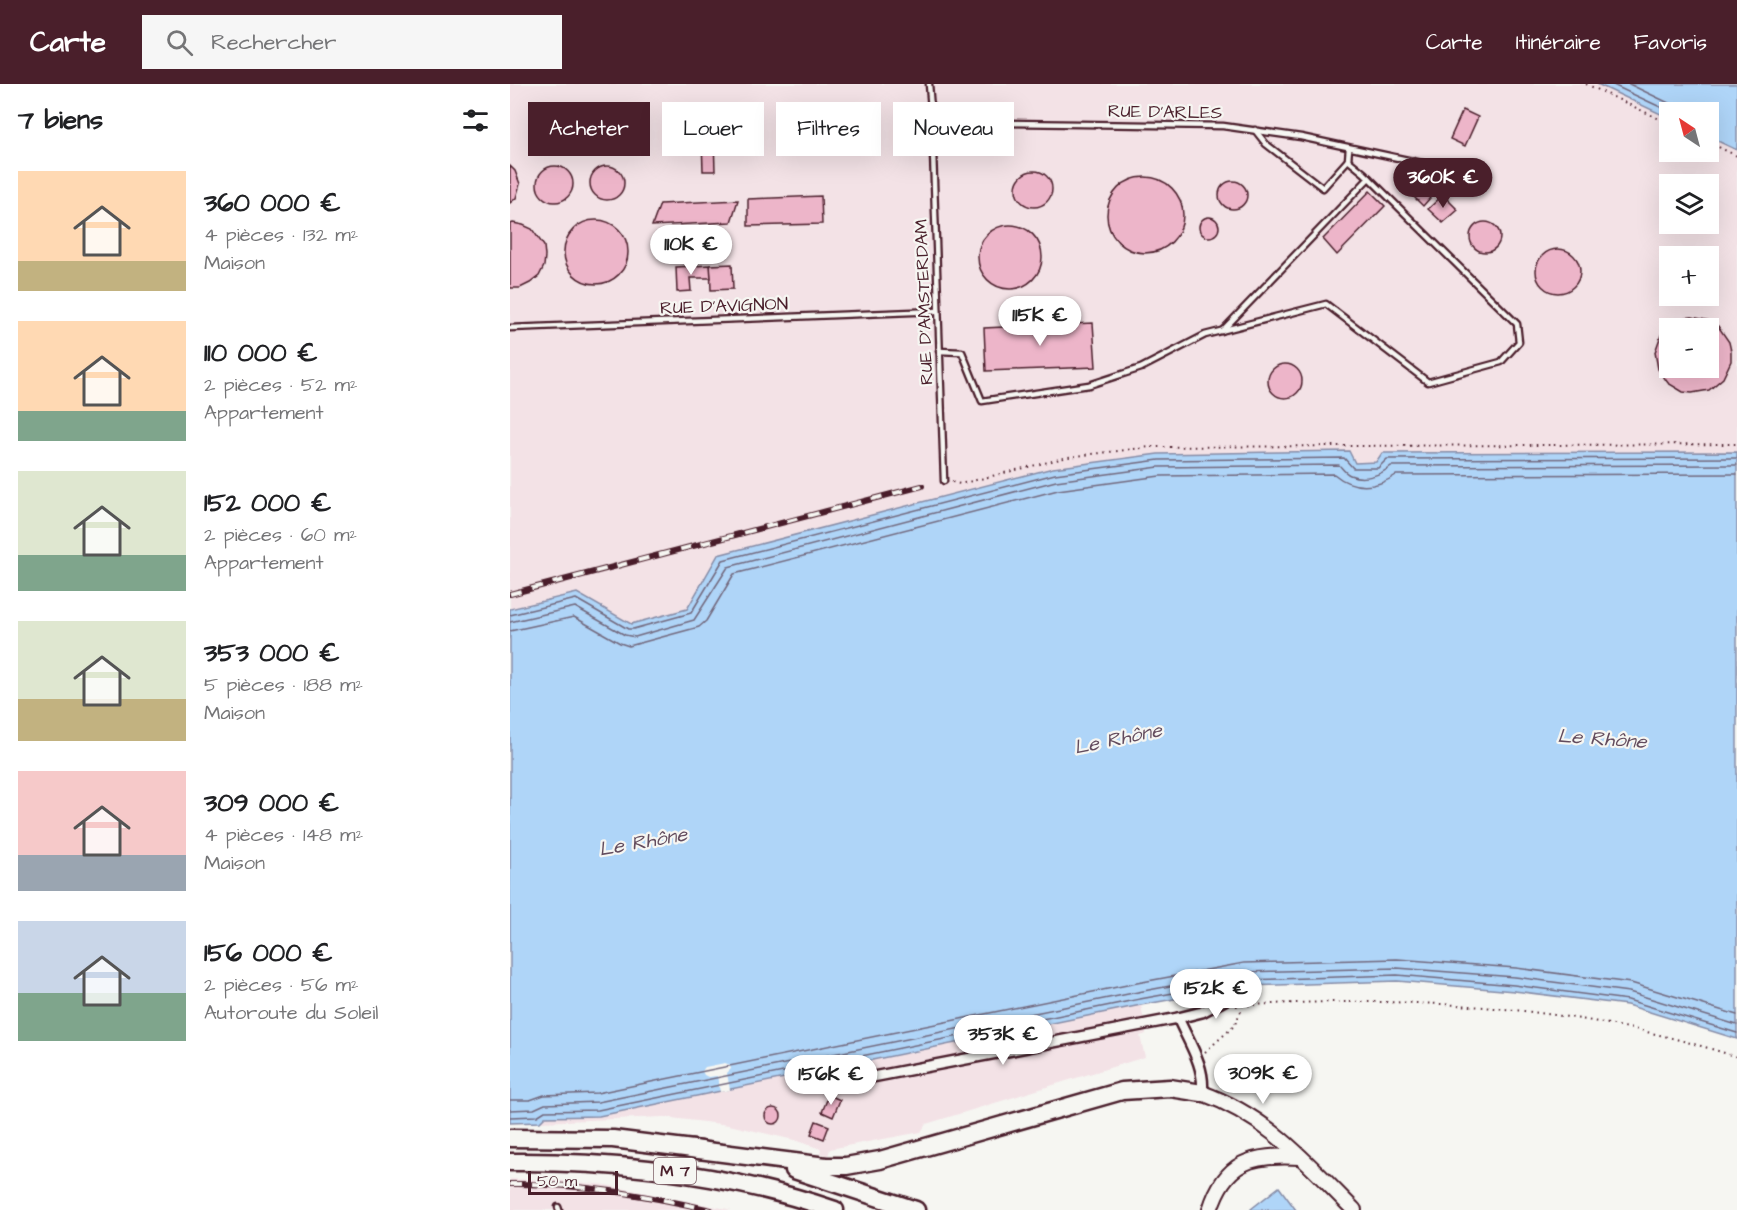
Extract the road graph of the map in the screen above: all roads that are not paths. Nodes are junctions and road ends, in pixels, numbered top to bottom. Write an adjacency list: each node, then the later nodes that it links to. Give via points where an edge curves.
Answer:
1 (929, 84): 2 (lane)
2 (930, 102)
3 (1014, 123): 4 (lane, RUE D'ARLES, via 1224,126)
4 (1255, 130): 5 (lane, RUE D'ARLES); 7 (lane, via 1266,144 1323,188)
5 (1349, 148): 7 (lane); 8 (lane, RUE D'ARLES)
6 (933, 156): 10 (lane, RUE D'AMSTERDAM)
7 (1348, 160): 9 (lane)
8 (1431, 165)
9 (1369, 178): 12 (lane); 12 (lane, via 1516,324 1519,342 1501,362 1428,382 1326,304)
10 (938, 311): 11 (lane, RUE D'AVIGNON); 13 (lane, RUE D'AMSTERDAM)
11 (510, 328)
12 (1222, 331): 13 (lane, via 1205,335 1141,368 1089,385 982,401 962,352)
13 (939, 351): 14 (lane, RUE D'AMSTERDAM)
14 (944, 481)
15 (1241, 991): 16 (street, via 1202,1012)
16 (1178, 1018): 17 (street); 18 (street, via 1197,1060)
17 (857, 1080)
18 (1202, 1092): 20 (highway, via 1170,1088 1122,1091 880,1160 846,1166); 21 (street, via 1261,1122)
19 (510, 1138): 20 (highway, M 7, via 613,1140)
20 (690, 1149): 24 (highway, M 7, via 809,1174)
21 (1300, 1157): 25 (street, via 1259,1157 1237,1166 1219,1186); 26 (street)
22 (510, 1162): 23 (highway, M 7, via 593,1163 676,1172 765,1189)
23 (835, 1210)
24 (916, 1210)
25 (1209, 1210)
26 (1354, 1210)

